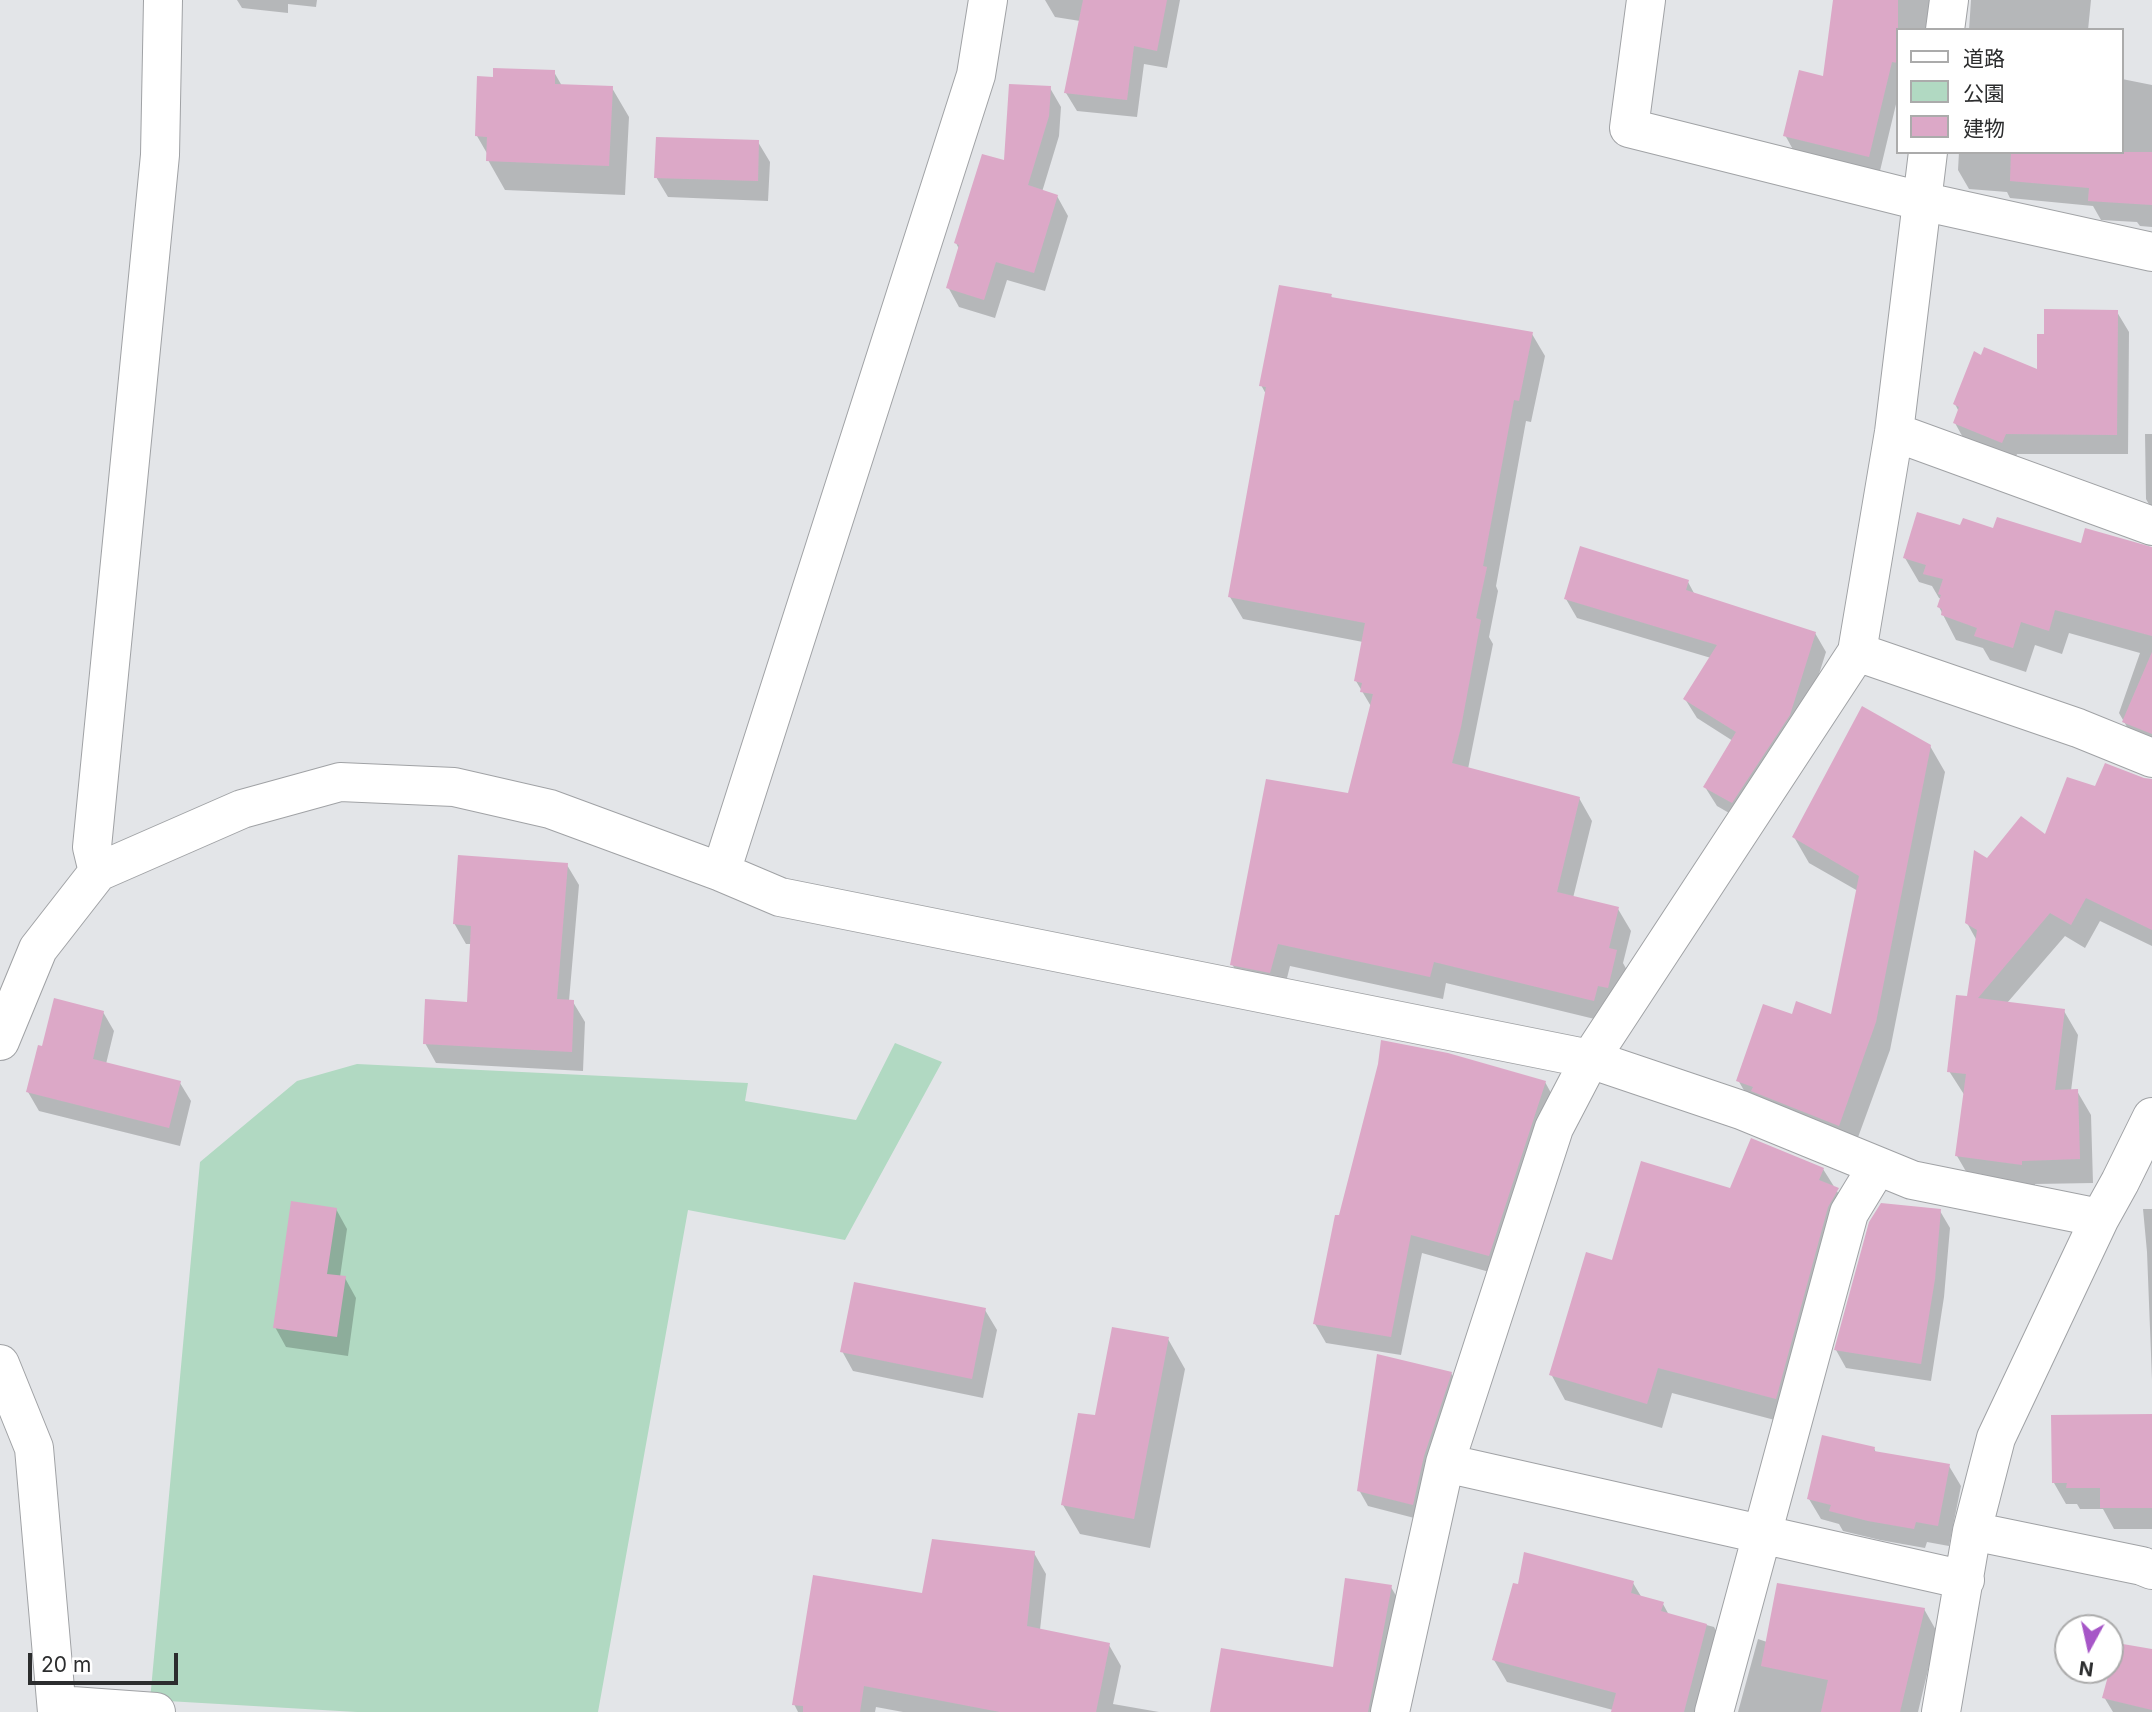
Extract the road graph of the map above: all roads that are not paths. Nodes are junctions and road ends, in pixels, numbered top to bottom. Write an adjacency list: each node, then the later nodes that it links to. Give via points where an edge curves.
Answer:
1 (163, 0): 13 (street, via 160,155 92,847)
2 (988, 0): 14 (street, via 976,75)
3 (1646, 0): 7 (street, via 1629,128)
4 (1949, 0): 5 (street)
5 (1945, 28)
6 (1928, 154): 7 (street)
7 (1922, 201): 8 (street); 9 (street)
8 (2152, 252)
9 (1894, 432): 10 (street); 11 (street)
10 (2152, 526)
11 (1857, 652): 12 (street); 16 (street)
12 (2152, 758)
13 (98, 872): 14 (street, via 242,809 340,782 454,787 550,809); 15 (street, via 38,949)
14 (721, 872): 16 (street, via 780,897)
15 (0, 1041)
16 (1590, 1059): 18 (street, via 1741,1110); 23 (street, via 1554,1128)
17 (2152, 1117): 19 (street)
18 (1877, 1167): 20 (street, via 1912,1180); 25 (street, via 1849,1213)
19 (2136, 1180): 20 (street)
20 (2100, 1218): 24 (street, via 1996,1438)
21 (0, 1364): 22 (street)
22 (17, 1446): 28 (street)
23 (1445, 1463): 25 (street); 30 (street)
24 (1972, 1531): 26 (street); 27 (street)
25 (1763, 1534): 27 (street); 31 (street)
26 (2152, 1570)
27 (1965, 1580): 32 (street)
28 (57, 1709): 29 (street)
29 (156, 1712)
30 (1390, 1712)
31 (1714, 1712)
32 (1941, 1712)

